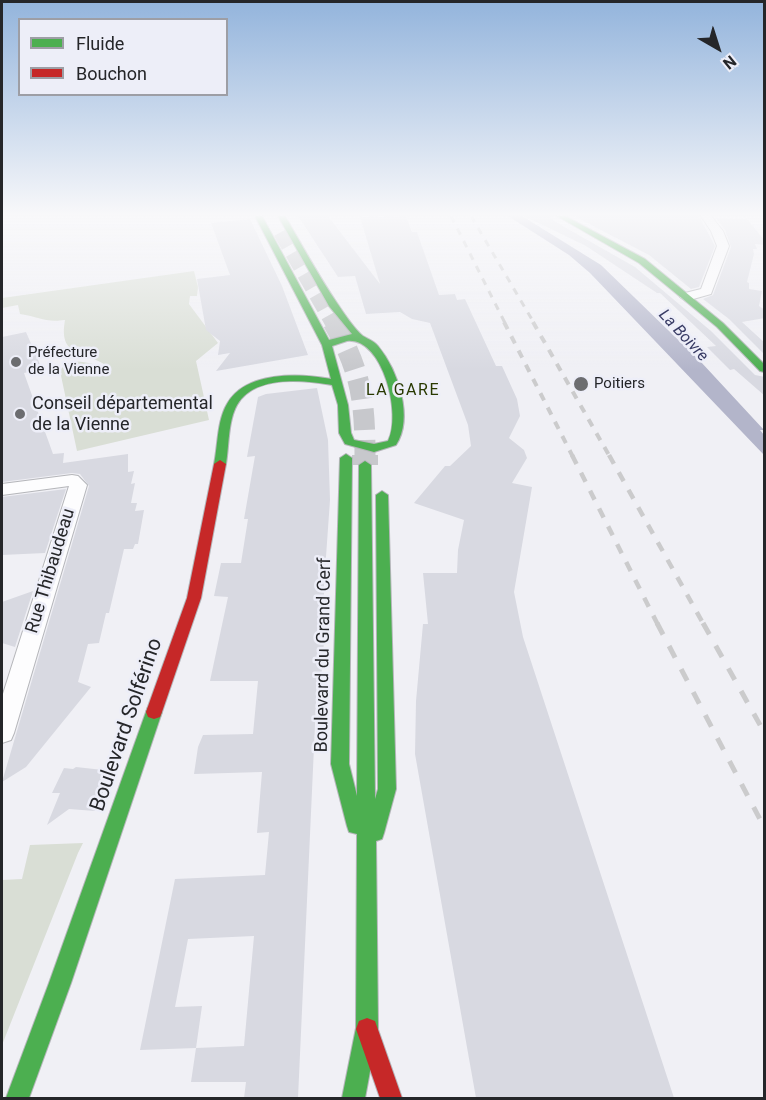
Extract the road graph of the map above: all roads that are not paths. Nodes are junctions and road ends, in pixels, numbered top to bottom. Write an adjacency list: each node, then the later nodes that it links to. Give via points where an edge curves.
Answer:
1 (285, 267): 7 (street, Boulevard du Grand Cerf)
2 (311, 267): 6 (street, via 334,306)
3 (650, 267): 5 (street)
4 (715, 267): 5 (street, via 706,291)
5 (686, 297): 8 (street)
6 (360, 338): 7 (street, via 342,339); 11 (street, via 372,344 381,358 396,405 399,432 383,452)
7 (328, 349): 9 (street, Boulevard Solférino, via 312,363); 10 (street, Boulevard du Grand Cerf)
8 (765, 369)
9 (274, 381): 10 (street, Boulevard Solférino, via 319,379); 18 (street, Boulevard Solférino, via 244,391 232,404 194,598)
10 (338, 383): 11 (street, Boulevard du Grand Cerf)
11 (349, 442): 16 (street, Boulevard du Grand Cerf, via 340,764)
12 (364, 465): 16 (street, Boulevard du Grand Cerf)
13 (382, 477): 16 (street, Boulevard du Grand Cerf, via 387,789)
14 (2, 489): 15 (street, Rue Thibaudeau, via 72,480 78,485)
15 (2, 733)
16 (366, 866): 17 (street, Boulevard du Grand Cerf)
17 (367, 1028): 19 (street, Boulevard du Grand Cerf); 20 (street, Boulevard du Grand Cerf)
18 (16, 1098)
19 (354, 1098)
20 (391, 1098)

